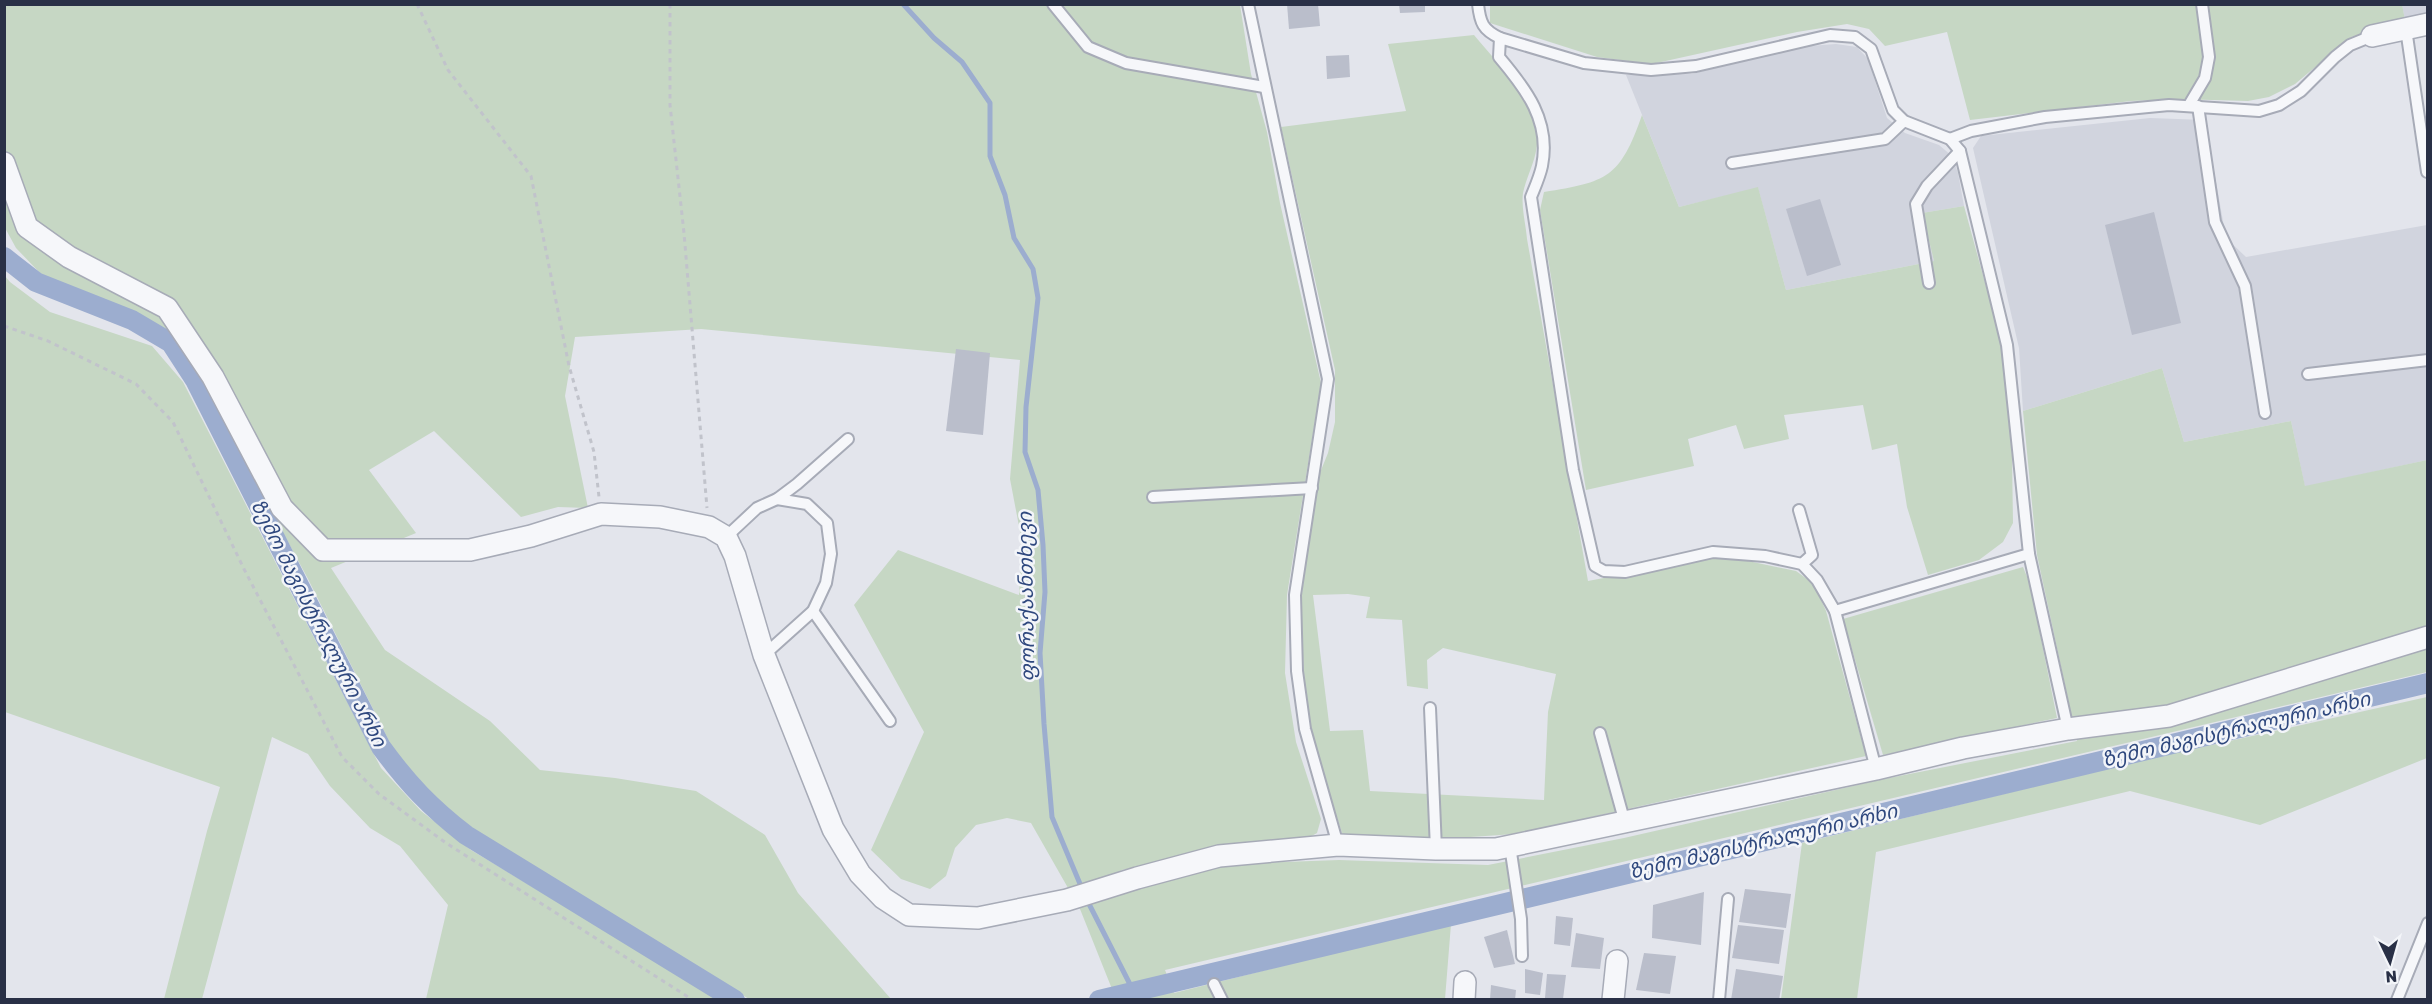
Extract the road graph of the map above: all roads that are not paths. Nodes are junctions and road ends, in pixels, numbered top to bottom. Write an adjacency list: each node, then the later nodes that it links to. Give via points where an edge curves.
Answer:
1 (1053, 4): 9 (lane, via 1089,47 1126,63)
2 (1248, 4): 9 (lane)
3 (1478, 4): 8 (lane, via 1480,23)
4 (2202, 4): 10 (lane, via 2209,57)
5 (2427, 24): 6 (street)
6 (2406, 29): 7 (street); 16 (lane)
7 (2372, 36): 10 (lane, via 2350,45 2301,92 2279,105 2259,111)
8 (1500, 38): 11 (lane, via 1584,63 1651,70 1696,66 1830,35 1855,37 1871,49 1893,110); 28 (lane, via 1499,57 1522,84 1544,125 1543,166 1532,197 1573,470 1595,566 1604,571 1625,572 1713,552)
9 (1264, 87): 22 (lane, via 1328,379)
10 (2194, 106): 12 (lane, via 2045,117 1971,130); 20 (lane, via 2215,222 2245,286)
11 (1904, 121): 12 (lane); 15 (lane, via 1885,139)
12 (1950, 139): 13 (lane)
13 (1960, 151): 17 (lane, via 1916,204); 27 (lane, via 2007,345)
14 (4, 163): 26 (street, via 27,227 69,257 167,308 213,377 282,508 323,550 470,550 601,514 660,517)
15 (1732, 164)
16 (2427, 172)
17 (1929, 283)
18 (2427, 360): 19 (lane)
19 (2308, 374)
20 (2265, 413)
21 (848, 439): 24 (lane)
22 (1311, 488): 23 (lane); 39 (lane, via 1295,595 1297,670 1305,729)
23 (1153, 497)
24 (777, 499): 26 (lane); 29 (lane, via 807,504 827,523 831,554 826,583)
25 (1799, 510): 28 (lane, via 1812,555)
26 (717, 532): 32 (street, via 735,556)
27 (2029, 554): 30 (lane); 35 (lane)
28 (1802, 564): 30 (lane, via 1817,580)
29 (813, 611): 32 (lane); 34 (lane)
30 (1834, 611): 37 (lane)
31 (2427, 637): 35 (street, via 2169,716)
32 (764, 655): 39 (street, via 833,829 860,874 883,898 909,915 978,918 1067,900 1219,856)
33 (1430, 708): 40 (lane)
34 (890, 721)
35 (2068, 729): 37 (street)
36 (1600, 733): 38 (lane)
37 (1876, 769): 38 (street)
38 (1624, 823): 41 (street)
39 (1338, 845): 40 (street)
40 (1436, 849): 41 (street, via 1496,849)
41 (1511, 854): 44 (lane)
42 (1728, 899): 49 (lane)
43 (2427, 923): 50 (lane)
44 (1522, 956)
45 (1617, 961): 48 (street)
46 (1214, 984): 47 (lane)
47 (1222, 999)
48 (1612, 999)
49 (1719, 999)
50 (2397, 999)

